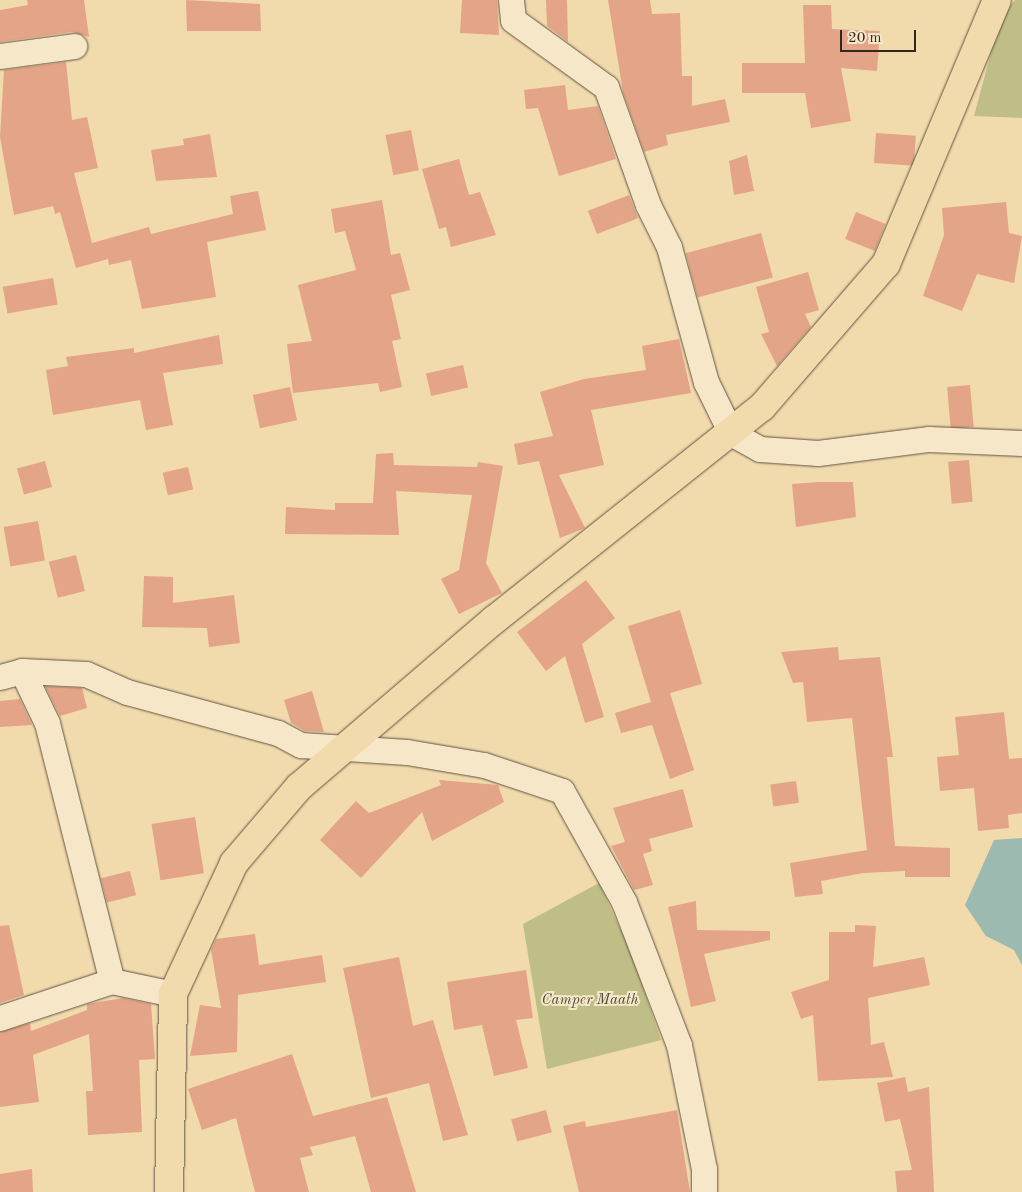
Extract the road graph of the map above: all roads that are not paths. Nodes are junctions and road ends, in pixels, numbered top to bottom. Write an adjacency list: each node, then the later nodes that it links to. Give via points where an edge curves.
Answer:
1 (511, 0): 5 (street, via 513,20 606,87 648,205 669,247 706,382)
2 (997, 0): 5 (main road, via 886,264 762,408)
3 (74, 46): 4 (street)
4 (0, 56)
5 (731, 433): 6 (street, via 760,449 818,453 929,439); 8 (main road, via 494,620)
6 (1022, 443)
7 (11, 674): 8 (street, via 86,674 127,692 278,733 301,745); 9 (street, via 47,723)
8 (344, 749): 10 (main road, via 299,787 234,863); 13 (street, via 408,752 484,765 562,791 624,902 679,1045 704,1169)
9 (112, 981): 10 (street); 11 (street)
10 (173, 994): 12 (main road)
11 (0, 1018)
12 (169, 1192)
13 (704, 1192)

